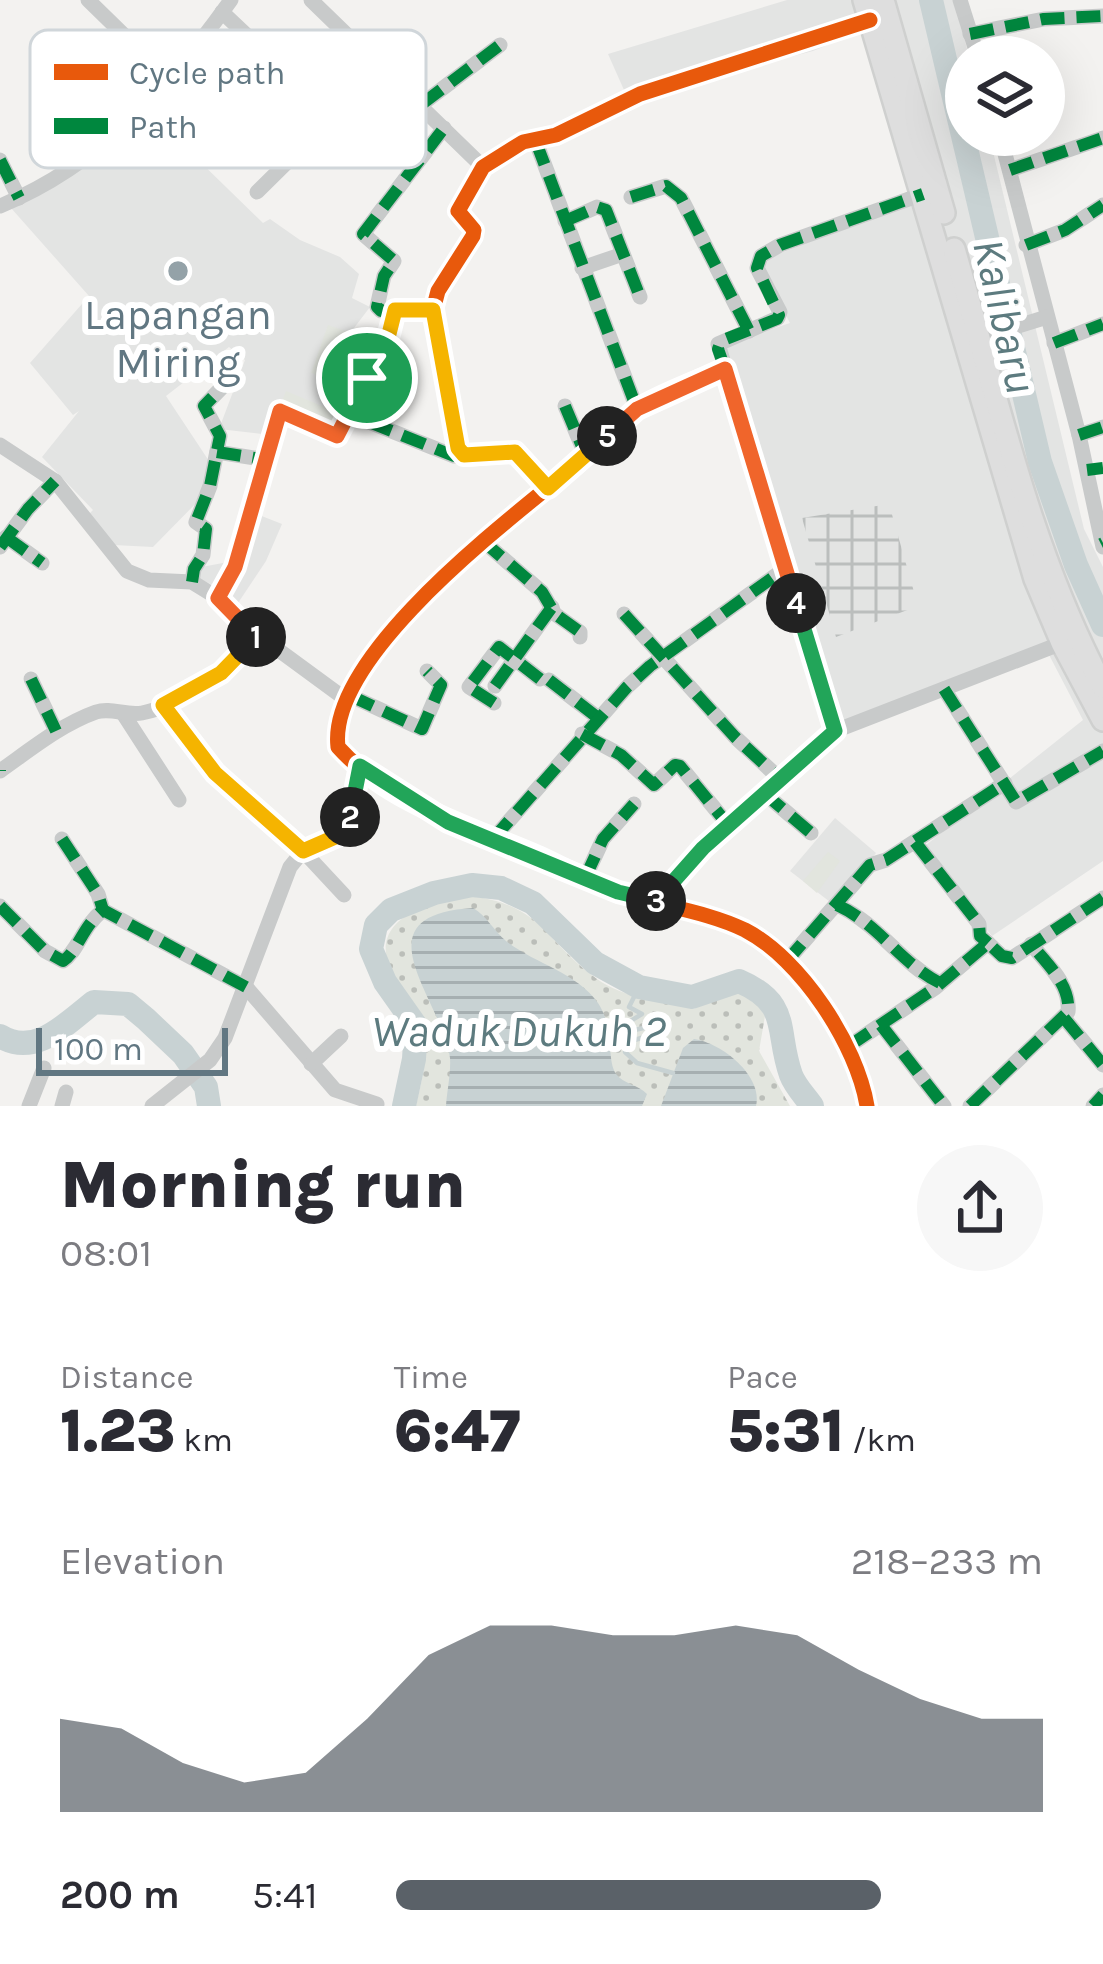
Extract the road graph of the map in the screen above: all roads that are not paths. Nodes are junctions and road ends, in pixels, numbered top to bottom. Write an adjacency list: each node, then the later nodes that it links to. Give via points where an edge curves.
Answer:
1 (88, 0): 8 (street)
2 (311, 0): 10 (street)
3 (883, 0): 42 (highway)
4 (960, 0): 11 (street)
5 (226, 6): 9 (street)
6 (867, 10): 17 (street, via 640,94); 27 (highway)
7 (1103, 16): 11 (street)
8 (119, 30)
9 (249, 30)
10 (340, 30)
11 (970, 34)
12 (500, 45): 13 (street)
13 (426, 101)
14 (426, 108): 15 (street)
15 (444, 128): 18 (street); 21 (street)
16 (1103, 138): 25 (street)
17 (536, 142): 21 (street); 32 (street)
18 (426, 151)
19 (1006, 156): 25 (street)
20 (0, 160): 29 (street)
21 (482, 167): 38 (street, via 458,211 473,236)
22 (70, 168): 29 (street)
23 (282, 168): 26 (street)
24 (413, 168): 37 (street, via 362,234 394,261 377,307)
25 (1010, 170): 33 (street)
26 (257, 192)
27 (923, 194): 41 (street, via 761,256 757,268 780,312); 65 (highway, via 963,342)
28 (631, 197): 41 (street, via 666,186 681,198)
29 (19, 198): 31 (street)
30 (1103, 205): 33 (street)
31 (0, 206)
32 (565, 221): 34 (street, via 602,207); 35 (street)
33 (1026, 245): 39 (street)
34 (623, 254): 35 (street); 36 (street)
35 (582, 268): 47 (street)
36 (640, 297)
37 (395, 310): 38 (street); 55 (street, via 337,436 280,411)
38 (433, 310): 53 (street)
39 (1039, 320): 42 (street); 43 (street)
40 (1103, 324): 43 (street)
41 (749, 331): 44 (street, via 718,344)
42 (986, 335): 65 (highway)
43 (1054, 343): 50 (street)
44 (725, 369): 47 (street); 63 (street)
45 (231, 378): 52 (street, via 204,406 220,436)
46 (565, 406): 54 (street)
47 (637, 409): 54 (street)
48 (369, 422): 53 (street)
49 (1103, 427): 50 (street)
50 (1079, 435): 56 (street)
51 (0, 445): 57 (street)
52 (217, 452): 55 (street); 64 (street, via 196,522 206,529)
53 (464, 455): 58 (street, via 517,453)
54 (586, 456): 58 (street)
55 (267, 460): 66 (street)
56 (1095, 469): 61 (street)
57 (56, 482): 60 (street); 64 (street, via 127,571)
58 (548, 488): 59 (street)
59 (484, 541): 67 (street); 78 (street, via 378,647)
60 (3, 542): 62 (street)
61 (1102, 545)
62 (42, 562)
63 (786, 568): 72 (street); 84 (street)
64 (191, 582): 66 (street)
65 (1050, 594): 71 (highway); 76 (highway)
66 (218, 598): 69 (street)
67 (552, 607): 70 (street); 73 (street)
68 (624, 614): 72 (street)
69 (257, 635): 78 (street); 79 (street, via 221,673)
70 (580, 637)
71 (1062, 644): 77 (street); 82 (highway)
72 (664, 656): 81 (street); 89 (street)
73 (514, 660): 73 (street, via 499,647 469,687 494,694); 81 (street)
74 (427, 670): 78 (street, via 441,685 422,729)
75 (31, 679): 83 (street)
76 (1103, 687)
77 (944, 688): 84 (street); 90 (street)
78 (350, 698): 87 (street, via 338,747)
79 (163, 705): 80 (street); 99 (street, via 215,773)
80 (124, 715): 83 (street, via 106,710); 92 (street)
81 (597, 716): 85 (street)
82 (1103, 720)
83 (56, 731): 88 (street)
84 (835, 731): 89 (street)
85 (582, 734): 94 (street, via 654,785 680,766); 97 (street)
86 (1103, 751): 90 (street, via 1019,802)
87 (360, 766): 97 (street, via 448,822); 99 (street, via 347,830)
88 (0, 771)
89 (779, 778): 91 (street)
90 (1005, 783): 98 (street)
91 (764, 793): 94 (street); 95 (street)
92 (179, 800)
93 (634, 804): 100 (street, via 603,839)
94 (729, 826): 103 (street)
95 (812, 833)
96 (62, 839): 106 (street)
97 (493, 839): 100 (street)
98 (915, 842): 104 (street, via 870,866); 107 (street)
99 (303, 851): 101 (street); 111 (street)
100 (585, 878): 103 (street)
101 (344, 896)
102 (1103, 898): 108 (street)
103 (654, 903): 109 (street, via 746,931)
104 (838, 905): 109 (street); 110 (street)
105 (0, 906): 106 (street, via 63,961)
106 (103, 910): 111 (street)
107 (988, 944): 108 (street, via 1008,958); 110 (street)
108 (1030, 944): 112 (street, via 1069,995)
109 (786, 962): 115 (street)
110 (940, 983): 113 (street)
111 (246, 987): 116 (street); 122 (street, via 210,1060)
112 (1064, 1018): 117 (street); 125 (street)
113 (880, 1025): 115 (street); 124 (street)
114 (341, 1036): 116 (street)
115 (849, 1046): 123 (street)
116 (311, 1064): 120 (street, via 335,1090)
117 (1103, 1064)
118 (44, 1068): 121 (street)
119 (1103, 1095): 126 (street)
120 (377, 1104)
121 (29, 1106)
122 (152, 1106)
123 (867, 1106)
124 (944, 1106)
125 (970, 1106)
126 (1093, 1106)

